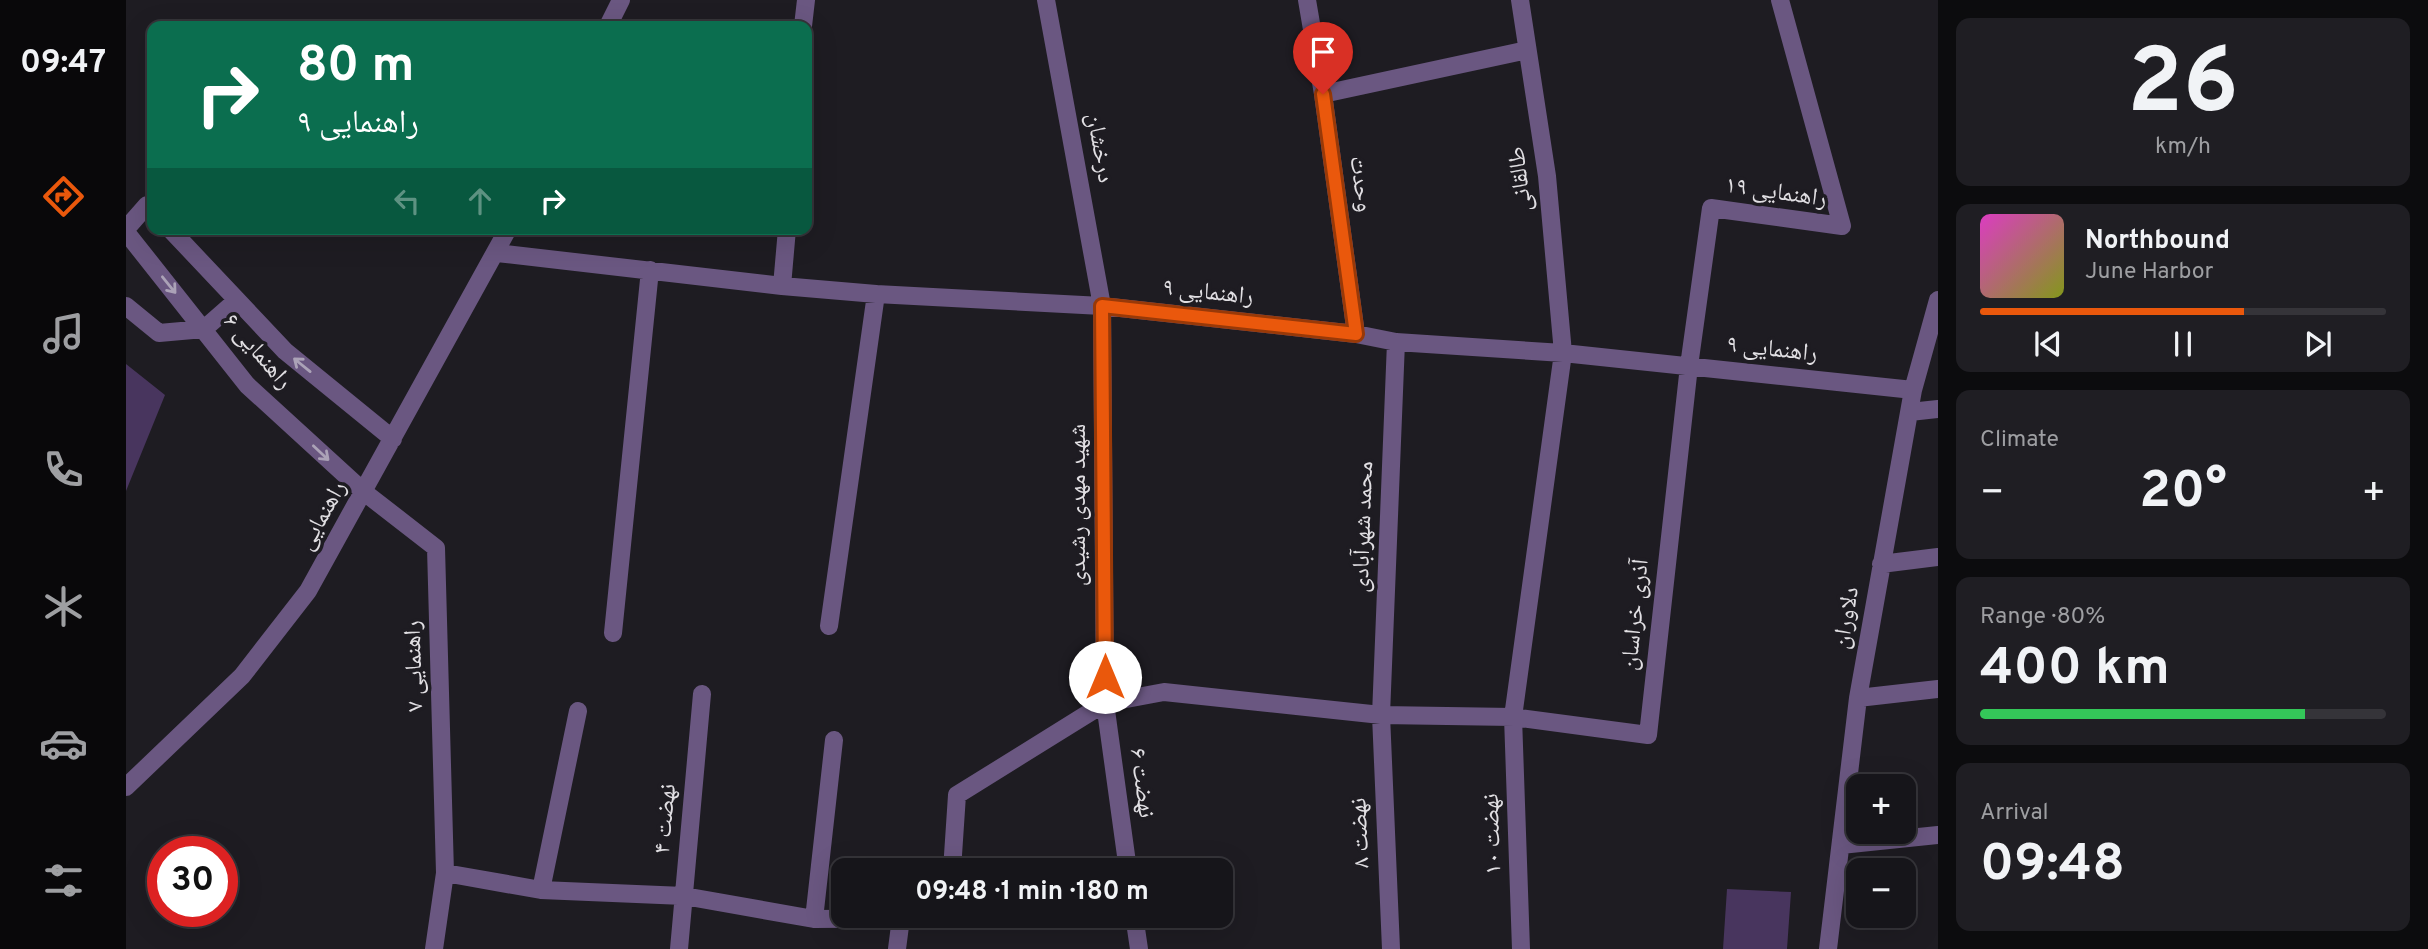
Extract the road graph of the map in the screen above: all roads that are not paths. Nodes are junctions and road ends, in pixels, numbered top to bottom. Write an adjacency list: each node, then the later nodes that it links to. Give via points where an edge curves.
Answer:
1 (621, 0): 7 (street)
2 (806, 0): 8 (street)
3 (1046, 0): 23 (street, درخشان)
4 (1307, 0): 10 (street, وحدت)
5 (1520, 0): 9 (street, طالقانی)
6 (1780, 0): 28 (street, راهنمایی ۱۹, via 1842,226 1711,208)
7 (610, 21)
8 (804, 21)
9 (1527, 50): 10 (street); 27 (street, طالقانی, via 1547,176)
10 (1323, 94): 25 (street, وحدت)
11 (147, 205): 12 (street, راهنمایی ۶)
12 (126, 231): 24 (street, راهنمایی ۶, one-way to 24)
13 (176, 235): 20 (street, راهنمایی ۶)
14 (506, 235): 16 (street, راهنمایی)
15 (786, 235): 18 (street)
16 (497, 253): 17 (street, راهنمایی ۹); 32 (street, راهنمایی)
17 (650, 270): 18 (street, راهنمایی ۹); 37 (street)
18 (782, 286): 19 (street, راهنمایی ۹)
19 (876, 294): 23 (street, راهنمایی ۹); 36 (street)
20 (237, 300): 24 (street); 32 (street, راهنمایی ۶, one-way to 20, via 285,351)
21 (1938, 300): 29 (street, دلاوران)
22 (126, 306): 24 (street, via 159,333)
23 (1102, 306): 25 (street, راهنمایی ۹); 41 (street, شهید مهدی رشیدی)
24 (204, 329): 33 (street, راهنمایی ۶, one-way to 33, via 247,385)
25 (1356, 334): 26 (street, راهنمایی ۹)
26 (1396, 342): 27 (street, راهنمایی ۹); 43 (street, محمد شهرآبادی)
27 (1563, 354): 28 (street, راهنمایی ۹); 44 (street, طالقانی)
28 (1689, 366): 29 (street, راهنمایی ۹); 44 (street, آذری خراسان, via 1647,735)
29 (1913, 390): 31 (street, دلاوران)
30 (1938, 409): 31 (street)
31 (1910, 412): 35 (street, دلاوران)
32 (393, 439): 33 (street, راهنمایی)
33 (364, 492): 46 (street, راهنمایی, via 308,592 242,676); 51 (street, راهنمایی ۷, via 436,548)
34 (1938, 556): 35 (street)
35 (1881, 564): 40 (street, دلاوران)
36 (829, 626)
37 (613, 633)
38 (1938, 689): 40 (street)
39 (702, 694): 53 (street, نهضت ۴)
40 (1858, 698): 48 (street, دلاوران)
41 (1105, 703): 43 (street, via 1164,692); 49 (street, via 957,795); 50 (street, نهضت ۶)
42 (579, 711): 52 (street)
43 (1381, 715): 44 (street); 62 (street, نهضت ۸)
44 (1513, 718): 63 (street, نهضت ۱۰)
45 (834, 740): 54 (street)
46 (126, 787)
47 (1938, 835): 48 (street)
48 (1841, 845): 64 (street, دلاوران)
49 (953, 858)
50 (1126, 858)
51 (445, 873): 52 (street); 58 (street)
52 (541, 890): 53 (street)
53 (684, 896): 54 (street); 59 (street, نهضت ۴)
54 (814, 919): 55 (street)
55 (831, 919)
56 (900, 928): 60 (street)
57 (1137, 928): 61 (street)
58 (434, 949)
59 (679, 949)
60 (897, 949)
61 (1139, 949)
62 (1391, 949)
63 (1521, 949)
64 (1828, 949)

